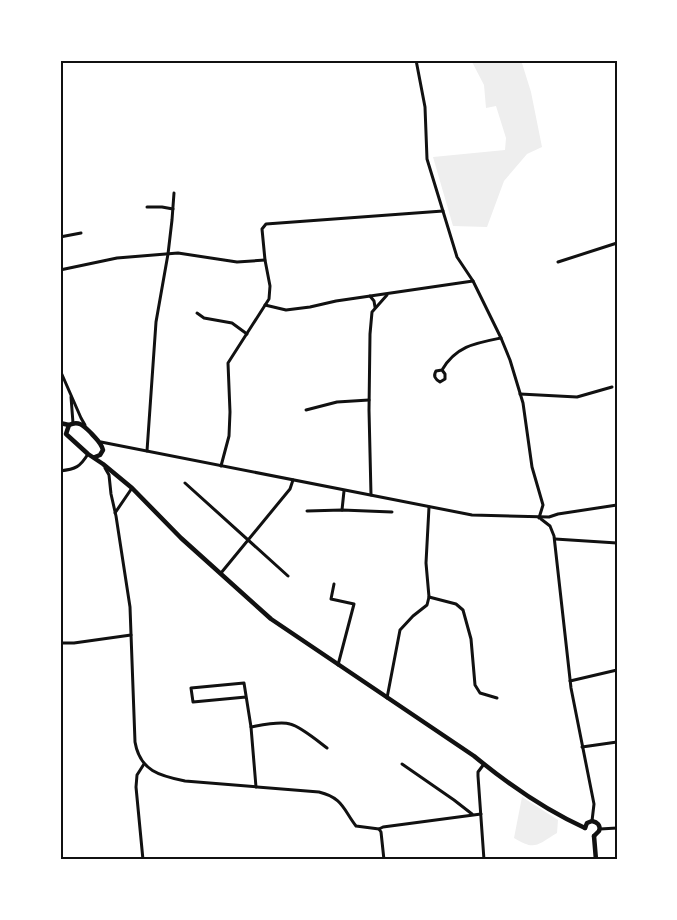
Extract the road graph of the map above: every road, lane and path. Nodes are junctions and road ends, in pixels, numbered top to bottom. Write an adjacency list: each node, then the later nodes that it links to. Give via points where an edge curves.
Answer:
1 (416, 60): 5 (street, via 425,107 427,159)
2 (174, 193): 4 (street)
3 (147, 207): 4 (street)
4 (173, 209): 9 (street)
5 (443, 211): 10 (street, via 266,224 262,229); 13 (street, via 457,257)
6 (81, 233): 7 (street)
7 (60, 237)
8 (617, 243): 11 (street)
9 (168, 254): 10 (street, via 237,262); 12 (street, via 117,258); 34 (street, via 156,322)
10 (265, 260): 16 (street, via 270,286)
11 (558, 262)
12 (60, 270)
13 (473, 281): 14 (street); 20 (street)
14 (388, 294): 15 (street); 17 (street)
15 (370, 296): 16 (street, via 285,310); 17 (street)
16 (265, 305): 19 (street)
17 (375, 307): 26 (street)
18 (197, 313): 19 (street, via 232,323)
19 (247, 334): 38 (street, via 228,363 230,412)
20 (501, 338): 22 (street, via 463,347); 25 (street)
21 (60, 370): 24 (street)
22 (442, 370)
23 (612, 387): 25 (street, via 577,397)
24 (70, 392): 29 (street); 30 (street)
25 (520, 394): 51 (street, via 543,506)
26 (369, 400): 27 (street, via 337,402); 44 (street)
27 (306, 410)
28 (60, 423): 29 (main road)
29 (71, 424): 30 (main road); 31 (main road)
30 (85, 426): 32 (main road)
31 (64, 432): 35 (main road)
32 (101, 442): 33 (street); 36 (main road)
33 (114, 446): 34 (street); 36 (street)
34 (147, 451): 38 (street)
35 (88, 454): 36 (main road); 39 (street, via 80,465)
36 (99, 454): 37 (main road)
37 (104, 464): 42 (main road); 50 (street)
38 (221, 466): 40 (street)
39 (60, 471)
40 (293, 480): 43 (street); 53 (street, via 290,489)
41 (185, 483): 53 (street)
42 (132, 488): 50 (street); 55 (main road)
43 (344, 491): 44 (street); 47 (street)
44 (371, 495): 46 (street)
45 (617, 505): 51 (street)
46 (429, 507): 51 (street, via 472,515); 58 (street)
47 (342, 510): 48 (street); 49 (street)
48 (308, 511)
49 (392, 512)
50 (115, 513): 59 (street)
51 (539, 518): 52 (street, via 550,526)
52 (555, 539): 54 (street); 63 (street)
53 (247, 540): 55 (street); 56 (street)
54 (617, 543)
55 (220, 574): 61 (main road, via 271,618)
56 (288, 576)
57 (334, 584): 61 (street, via 331,598 354,604)
58 (429, 597): 65 (street, via 427,605 400,630); 66 (street, via 456,604 462,610 471,639 475,686 480,693)
59 (131, 635): 60 (street); 71 (street, via 135,742)
60 (60, 643)
61 (338, 665): 65 (main road)
62 (617, 670): 63 (street)
63 (570, 681): 69 (street)
64 (246, 697): 64 (street, via 244,683 191,688 193,702); 67 (street)
65 (387, 698): 73 (main road)
66 (497, 698)
67 (251, 726): 70 (street, via 291,724); 74 (street)
68 (617, 742): 69 (street)
69 (582, 747): 77 (street, via 594,804)
70 (327, 748)
71 (144, 764): 74 (street, via 166,777 185,781); 82 (street, via 136,787)
72 (402, 764): 75 (street)
73 (484, 764): 76 (street, via 478,772); 81 (main road)
74 (256, 787): 79 (street, via 326,794 341,803 356,826)
75 (472, 814): 76 (street); 79 (street)
76 (481, 814): 84 (street)
77 (592, 821): 80 (main road); 81 (main road, via 587,823)
78 (617, 828): 80 (street)
79 (379, 829): 83 (street)
80 (600, 829): 81 (main road, via 598,834)
81 (588, 833): 85 (main road)
82 (143, 860)
83 (384, 860)
84 (484, 860)
85 (596, 860)

